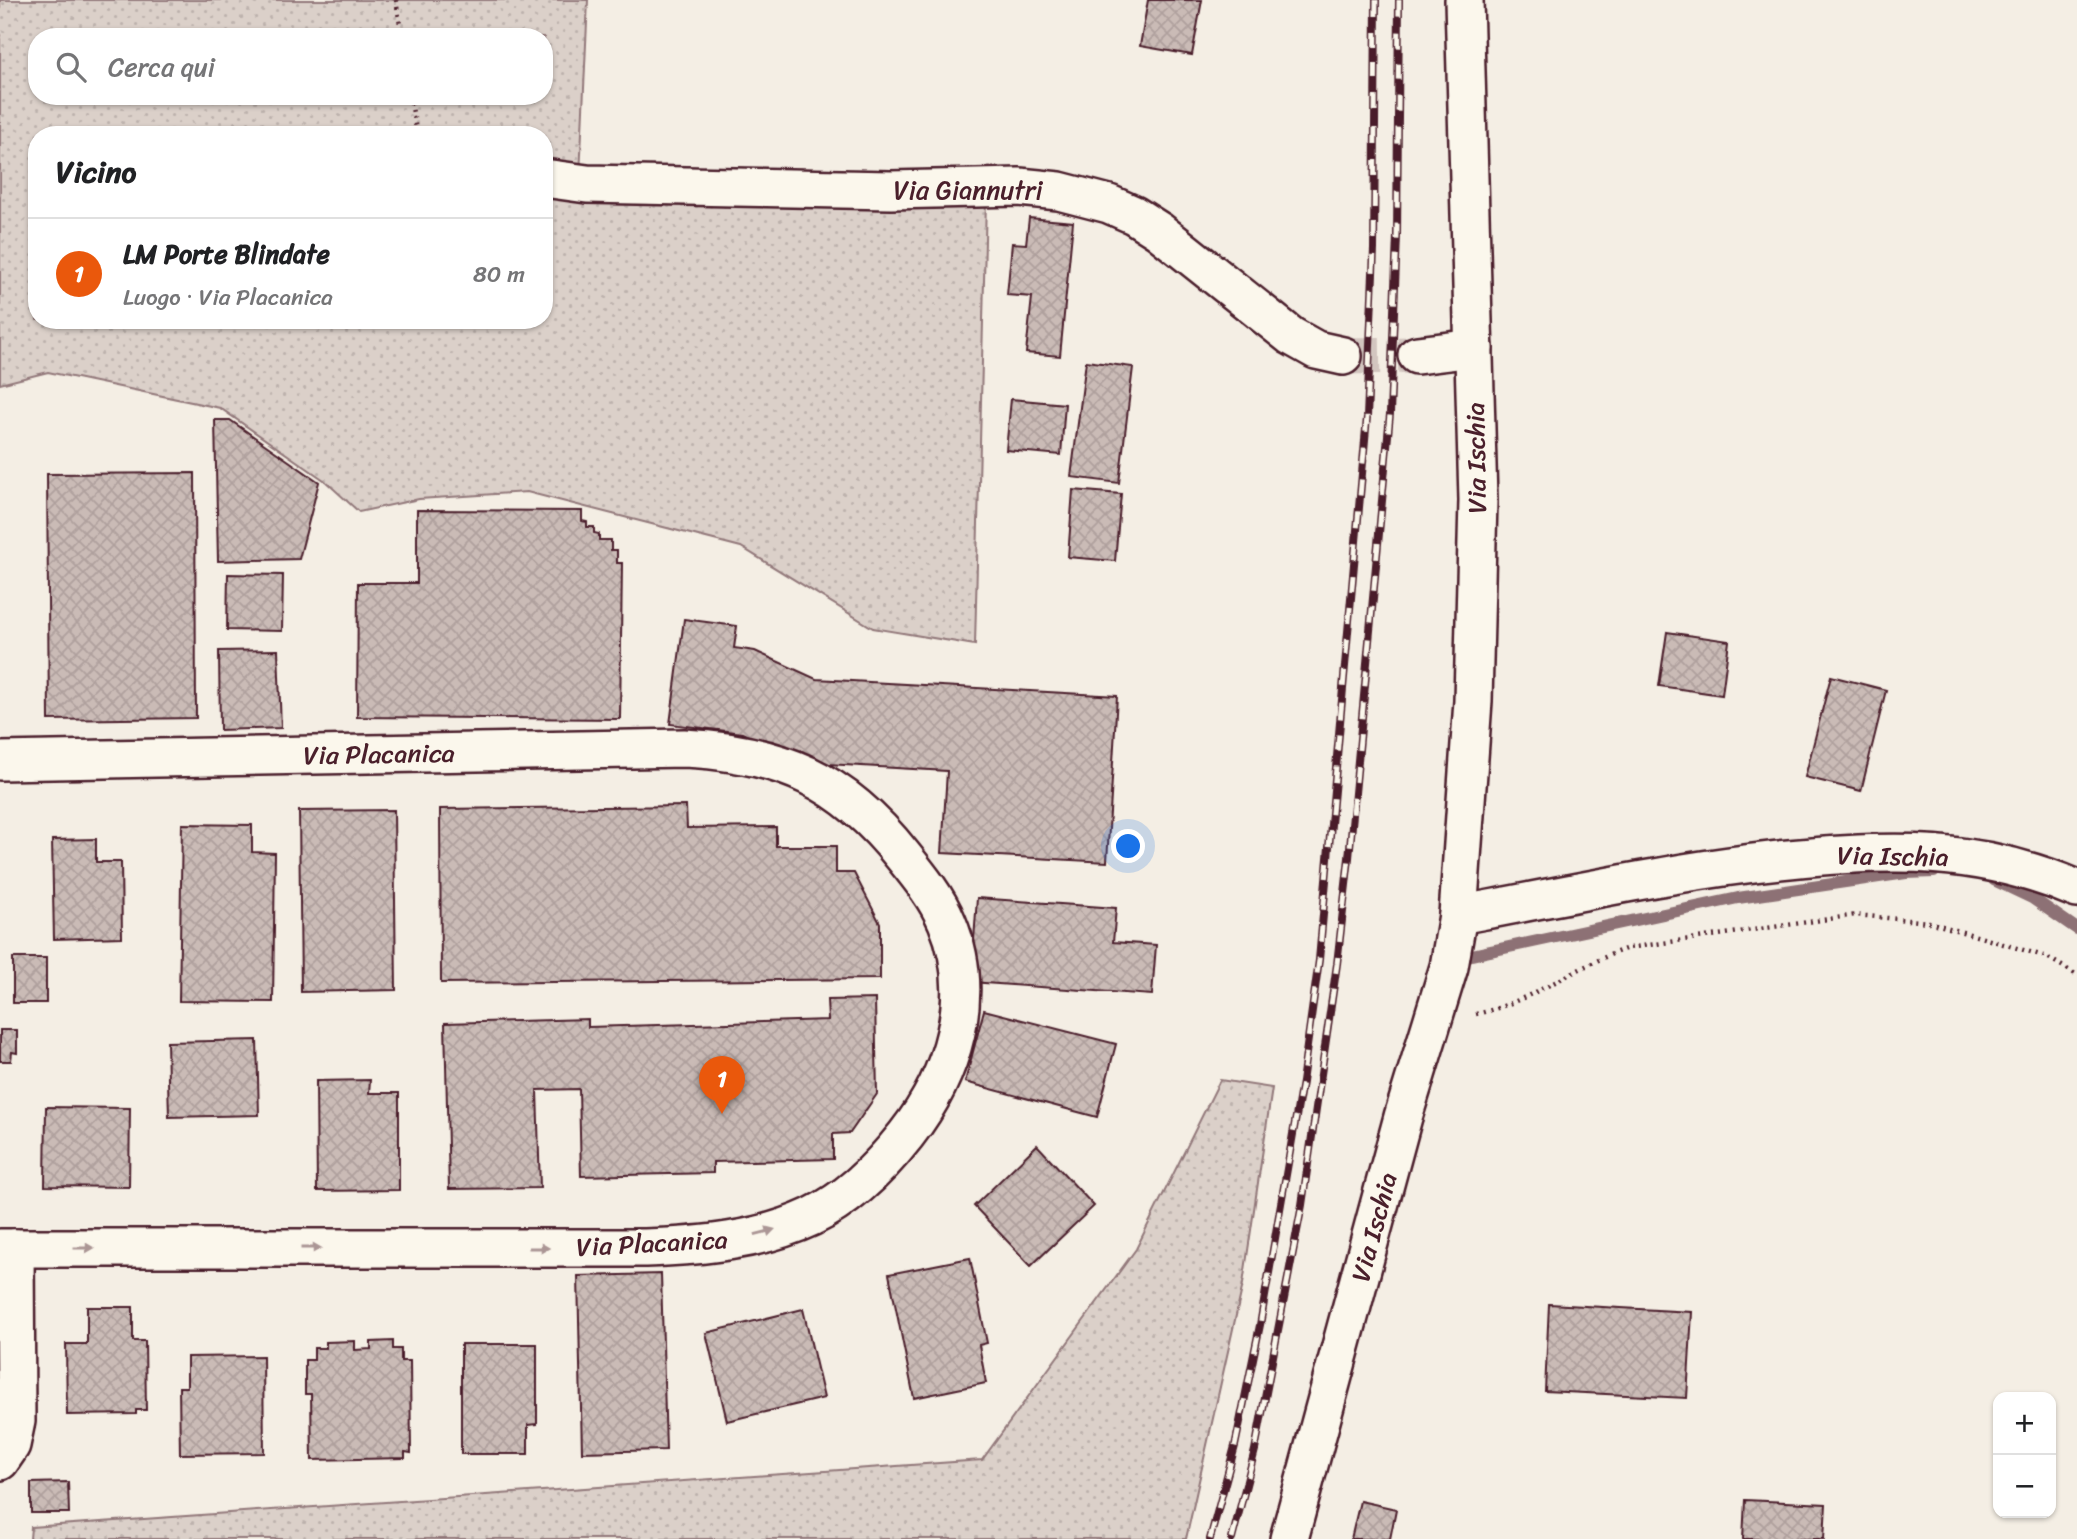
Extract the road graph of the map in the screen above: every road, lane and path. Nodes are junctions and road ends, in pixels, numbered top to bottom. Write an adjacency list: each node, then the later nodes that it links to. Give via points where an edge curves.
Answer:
1 (396, 0): 3 (path)
2 (1464, 0): 7 (street, Via Ischia)
3 (401, 28)
4 (412, 105): 5 (path)
5 (415, 126)
6 (553, 179): 9 (street, Via Giannutri, via 587,184 1059,191 1134,215 1291,336 1316,350)
7 (1474, 348): 8 (street); 12 (street, Via Ischia, via 1478,471 1475,643)
8 (1417, 355)
9 (1343, 356)
10 (0, 761): 15 (street, Via Placanica, one-way to 10, via 645,1248 758,1234 800,1222 833,1205 895,1148 940,1080 957,1034 961,991 948,923 890,839 824,784 791,768 754,758 670,748)
11 (2077, 888): 12 (street, Via Ischia, via 1985,861 1940,853 1884,851 1692,871)
12 (1458, 915): 14 (street, Via Ischia)
13 (2077, 975): 14 (path, via 2047,957 1929,922 1856,915 1628,948 1511,1004)
14 (1434, 1020): 17 (street, Via Ischia, via 1403,1117)
15 (8, 1248): 16 (street, via 16,1421 11,1444)
16 (0, 1461)
17 (1290, 1539)

